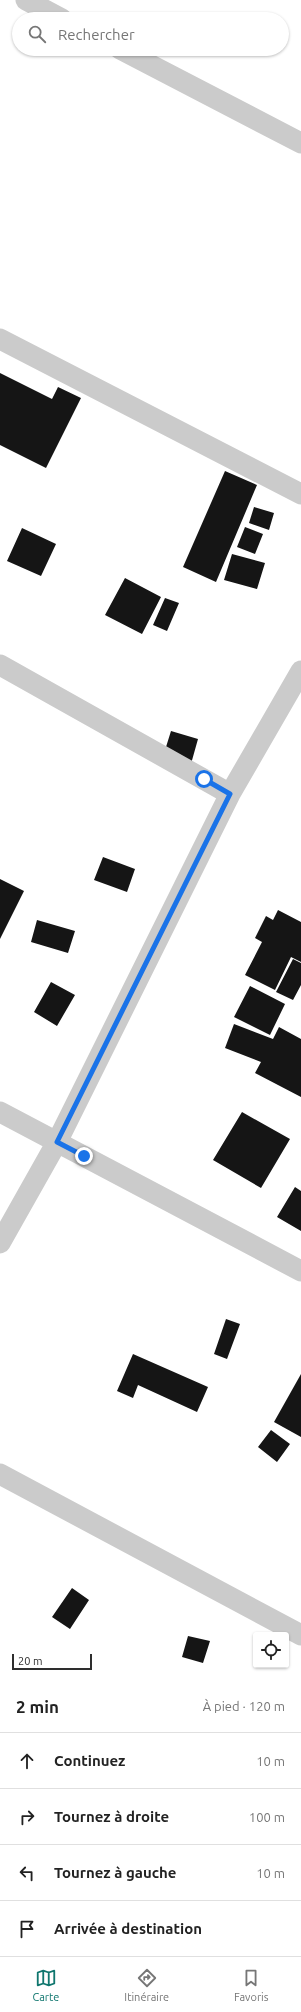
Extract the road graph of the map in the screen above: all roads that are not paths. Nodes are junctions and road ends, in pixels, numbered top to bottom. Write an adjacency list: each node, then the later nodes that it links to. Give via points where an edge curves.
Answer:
1 (26, 0): 2 (street)
2 (49, 12)
3 (133, 56): 4 (street)
4 (301, 143)
5 (0, 339): 6 (street)
6 (301, 494)
7 (0, 665): 9 (street)
8 (300, 677): 9 (street)
9 (230, 794): 11 (street)
10 (0, 1112): 11 (street)
11 (57, 1142): 12 (street); 13 (street)
12 (0, 1243)
13 (301, 1271)
14 (0, 1474): 15 (street)
15 (301, 1635)

